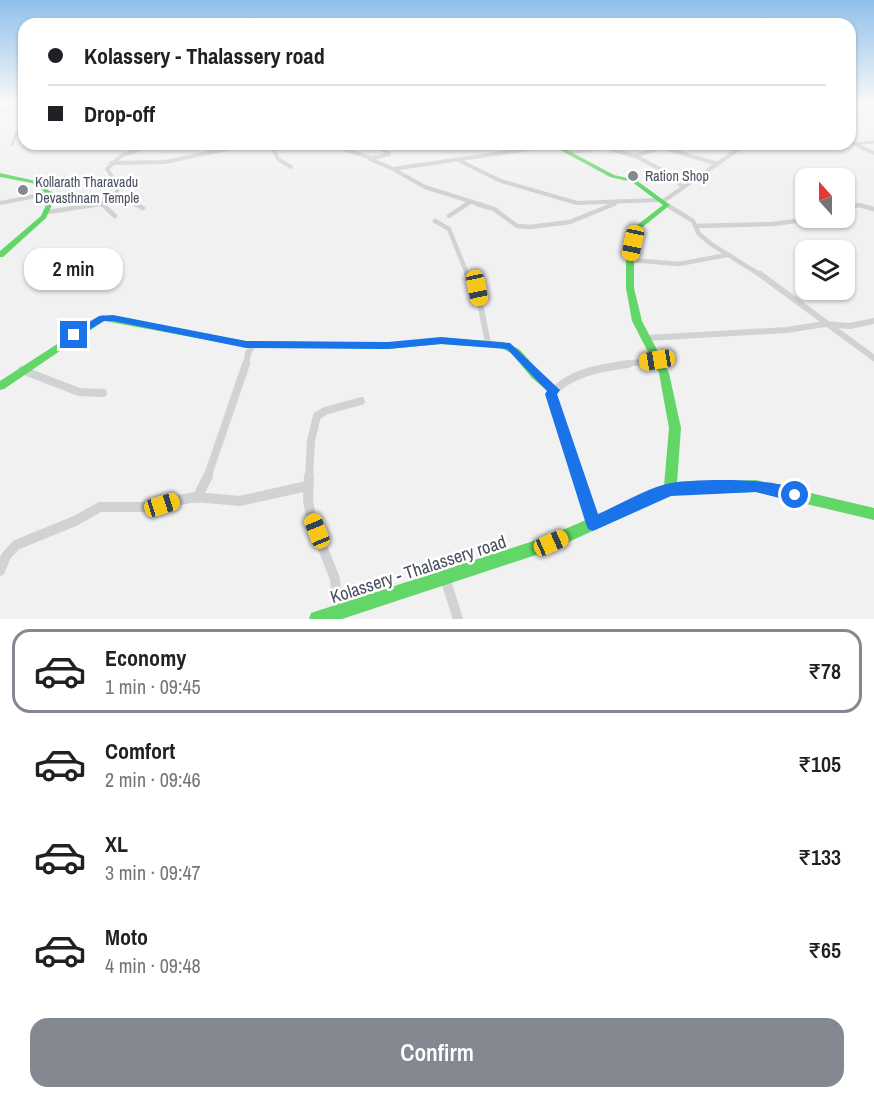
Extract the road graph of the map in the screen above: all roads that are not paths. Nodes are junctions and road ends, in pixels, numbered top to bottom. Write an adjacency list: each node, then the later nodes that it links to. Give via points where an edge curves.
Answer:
1 (18, 133): 4 (street)
2 (874, 142): 3 (street)
3 (856, 143)
4 (12, 145)
5 (856, 145): 19 (street)
6 (139, 150): 23 (street)
7 (220, 150): 23 (street, via 165,162)
8 (274, 150): 25 (street, via 278,159)
9 (349, 150): 21 (street)
10 (384, 150): 21 (street, via 389,154)
11 (518, 150): 22 (street)
12 (565, 150): 18 (main road)
13 (583, 150): 18 (street)
14 (612, 150): 20 (street)
15 (652, 150): 20 (street)
16 (670, 150): 24 (street)
17 (735, 150): 24 (street)
18 (569, 152): 33 (main road, via 612,176 634,181)
19 (874, 153)
20 (635, 156): 28 (street, via 668,173)
21 (371, 158): 26 (street)
22 (459, 160): 26 (street); 31 (street, via 490,177 561,200 587,204)
23 (111, 162): 30 (street, via 107,169 117,183)
24 (718, 164): 28 (street)
25 (291, 167)
26 (393, 169): 32 (street, via 425,187)
27 (0, 175): 29 (main road, via 34,182)
28 (682, 186): 33 (street)
29 (51, 193): 34 (street); 39 (main road)
30 (117, 201): 35 (street); 37 (street, via 129,200)
31 (619, 201): 32 (street, via 580,219 527,228 516,226 494,209); 33 (street)
32 (470, 202): 41 (street)
33 (662, 202): 44 (street); 47 (main road, via 636,229)
34 (0, 203)
35 (103, 205): 39 (street); 40 (street)
36 (855, 206): 38 (street)
37 (143, 208)
38 (874, 208)
39 (48, 212): 45 (main road, via 33,230)
40 (115, 216)
41 (449, 216)
42 (435, 221): 51 (street, via 449,229 464,270 477,288)
43 (795, 222): 44 (street)
44 (696, 226): 46 (street, via 699,234)
45 (2, 250)
46 (727, 255): 47 (street, via 682,265); 49 (street, via 777,285)
47 (630, 260): 50 (main road, via 630,288 637,321)
48 (874, 321): 49 (street, via 850,326)
49 (825, 324): 50 (street, via 787,330); 53 (street)
50 (646, 338): 54 (main road)
51 (488, 343): 52 (main road); 57 (main road, via 510,346)
52 (254, 344): 55 (main road, via 102,318); 62 (street)
53 (874, 358)
54 (657, 360): 57 (street, via 599,369); 61 (main road, via 664,373 675,428)
55 (22, 370): 56 (main road); 58 (street, via 79,392)
56 (0, 386)
57 (554, 390): 64 (street, via 551,394 556,414)
58 (102, 393)
59 (361, 401): 60 (street, via 317,416)
60 (308, 486): 62 (street, via 240,501); 68 (street, via 311,518 335,579)
61 (670, 489): 63 (main road, Kolassery - Thalassery road, via 756,486); 64 (main road, Kolassery - Thalassery road)
62 (197, 498): 65 (street, via 145,507 100,507 16,545)
63 (874, 514)
64 (593, 524): 66 (main road, Kolassery - Thalassery road, via 551,543)
65 (0, 571)
66 (445, 578): 67 (main road, Kolassery - Thalassery road); 71 (street)
67 (360, 605): 68 (main road, Kolassery - Thalassery road); 70 (street)
68 (338, 613): 69 (main road, Kolassery - Thalassery road)
69 (317, 619)
70 (355, 619)
71 (458, 619)

